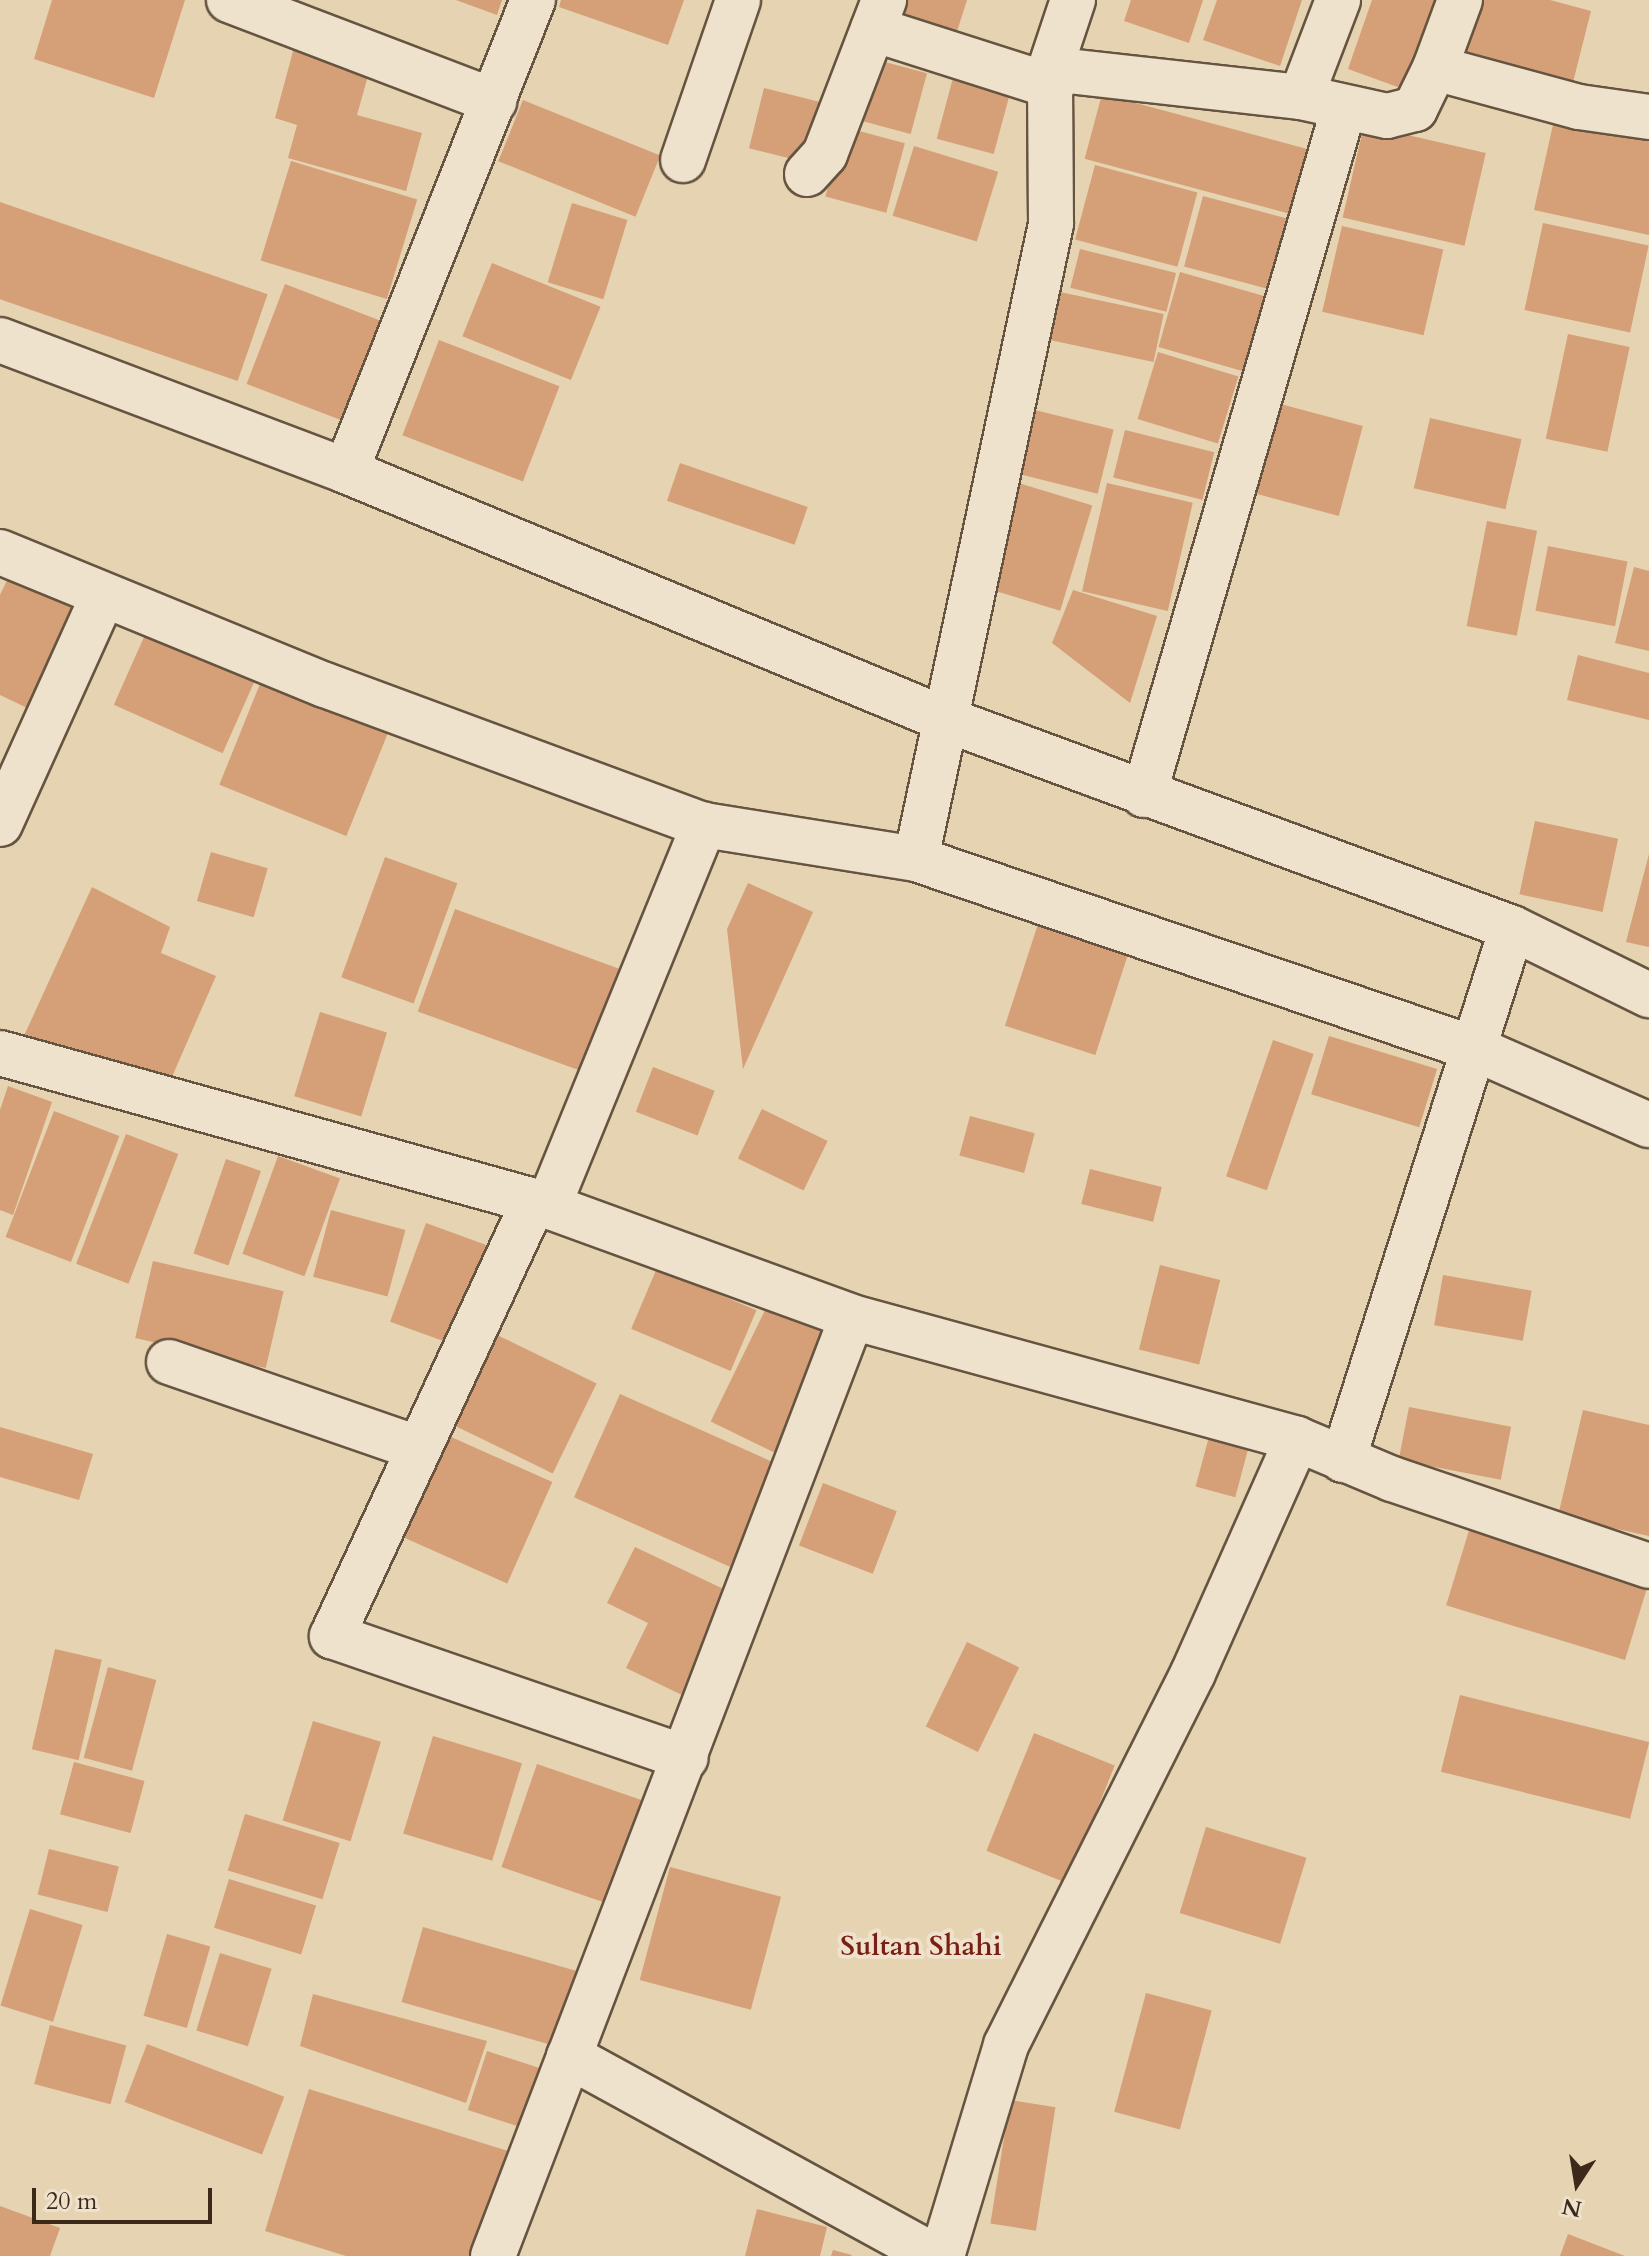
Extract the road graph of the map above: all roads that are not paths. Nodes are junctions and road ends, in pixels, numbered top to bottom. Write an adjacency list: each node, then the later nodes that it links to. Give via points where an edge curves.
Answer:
1 (533, 0): 11 (street)
2 (738, 0): 14 (street)
3 (1073, 0): 9 (street)
4 (1338, 0): 10 (street)
5 (1460, 0): 8 (street)
6 (246, 3): 11 (street)
7 (878, 15): 9 (street); 15 (street, via 825,154)
8 (1435, 68): 12 (street, via 1424,98 1404,115); 13 (street, via 1579,107)
9 (1051, 77): 10 (street); 20 (street, via 1051,224)
10 (1301, 97): 12 (street)
11 (494, 101): 17 (street)
12 (1343, 111): 21 (street)
13 (1649, 117)
14 (683, 160)
15 (807, 174)
16 (0, 340): 17 (street)
17 (346, 471): 20 (street)
18 (0, 552): 19 (street)
19 (103, 596): 22 (street); 23 (street)
20 (942, 718): 21 (street); 24 (street)
21 (1144, 795): 25 (street)
22 (0, 824)
23 (704, 825): 24 (street); 30 (street)
24 (916, 859): 27 (street)
25 (1512, 928): 26 (street); 27 (street)
26 (1649, 995)
27 (1478, 1050): 29 (street); 35 (street)
28 (0, 1053): 30 (street)
29 (1649, 1125)
30 (541, 1204): 31 (street); 34 (street)
31 (852, 1317): 33 (street); 37 (street)
32 (169, 1362): 34 (street)
33 (1297, 1439): 35 (street); 41 (street, via 1193,1673 1006,2045)
34 (418, 1448): 37 (street, via 332,1636)
35 (1343, 1460): 36 (street)
36 (1649, 1566)
37 (686, 1758): 38 (street)
38 (569, 2056): 39 (street); 40 (street)
39 (493, 2256)
40 (935, 2256)
41 (942, 2256)

